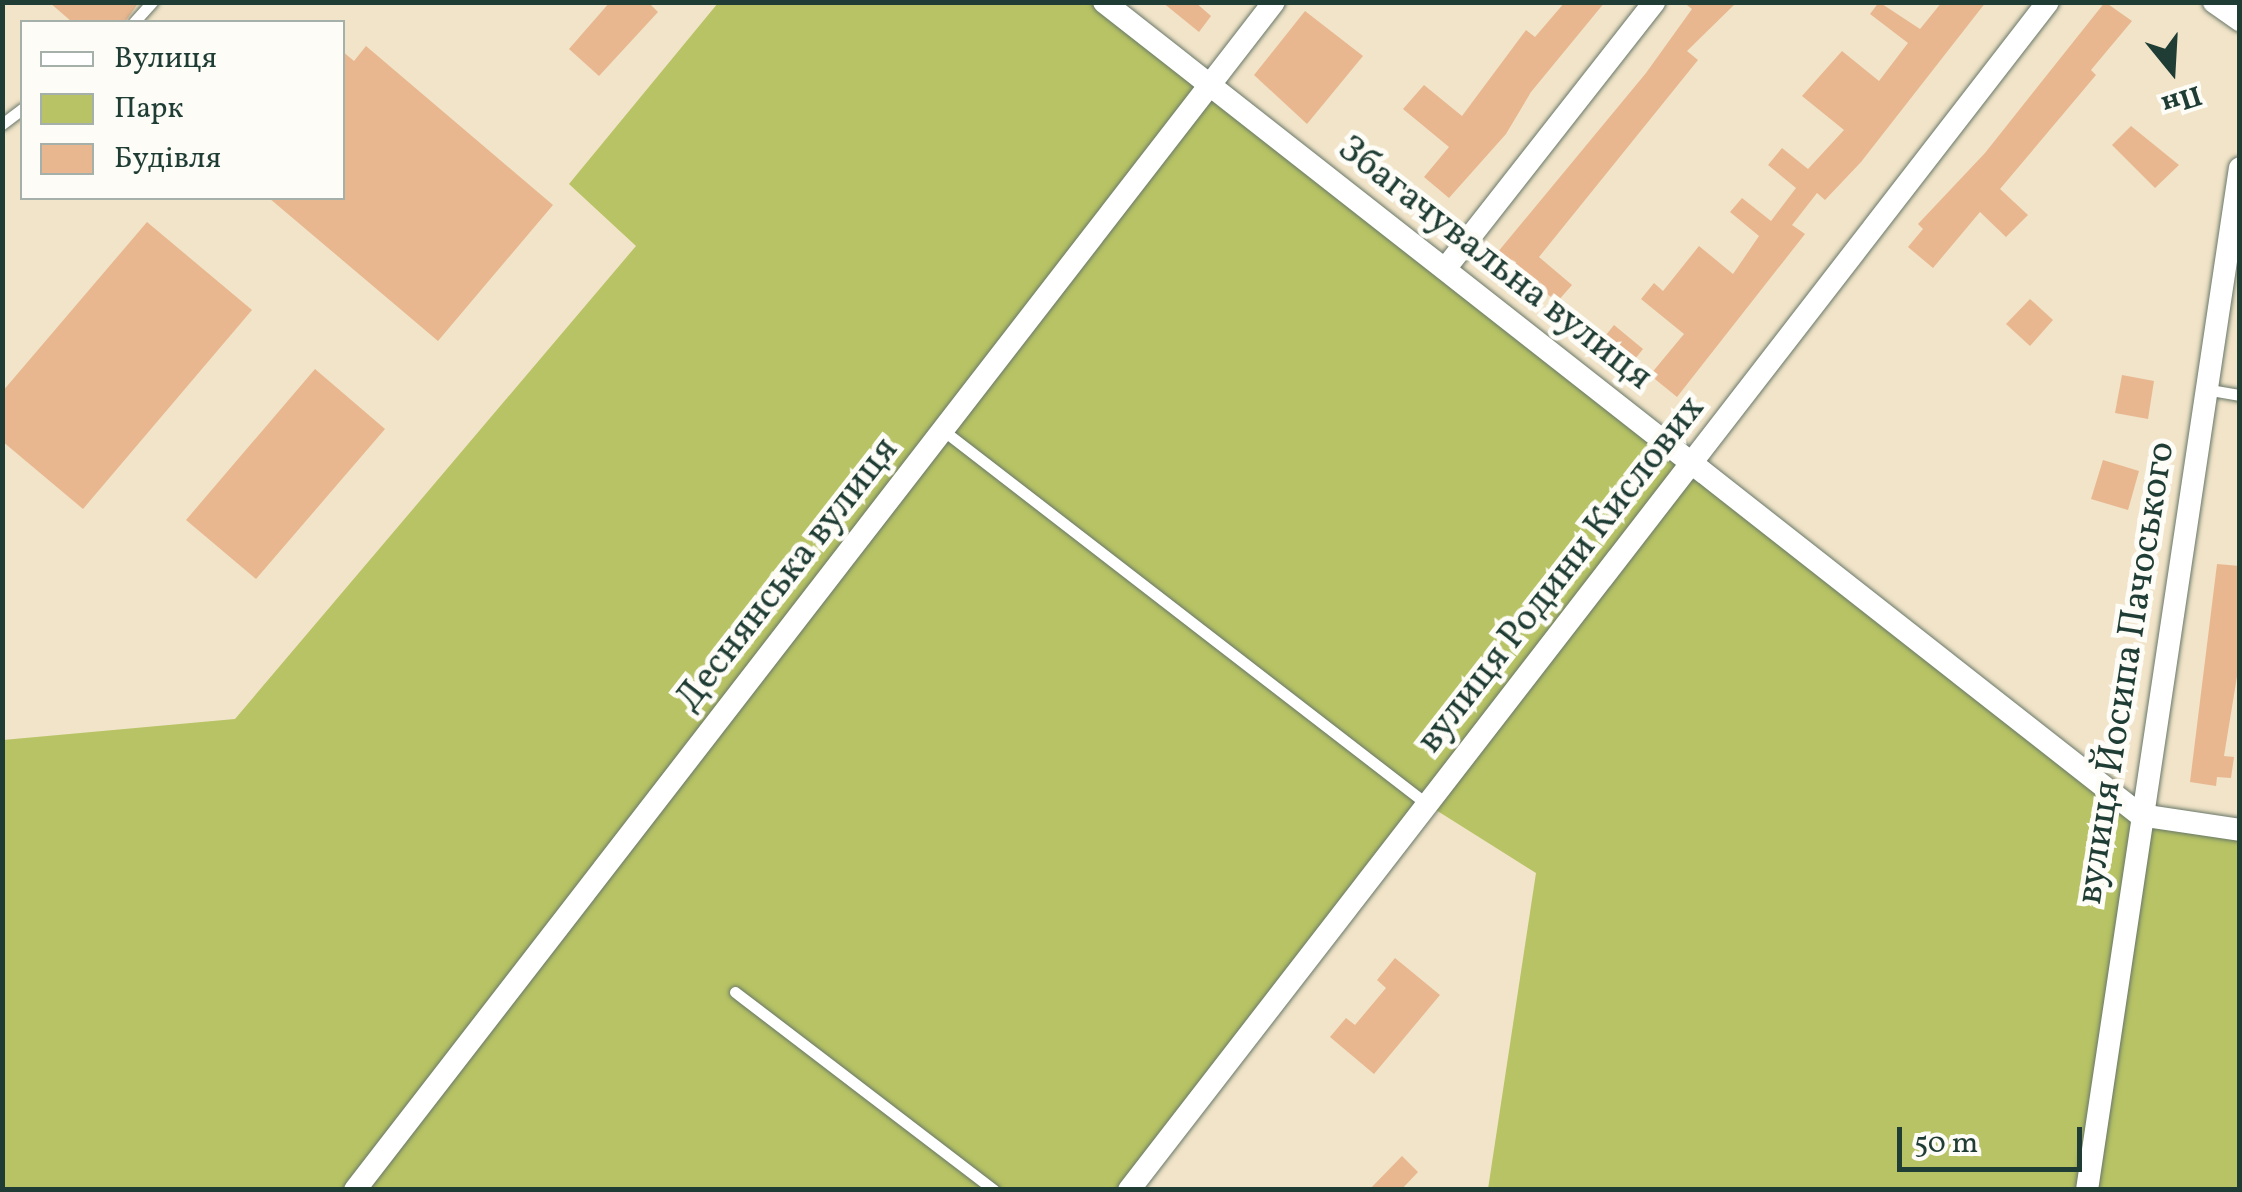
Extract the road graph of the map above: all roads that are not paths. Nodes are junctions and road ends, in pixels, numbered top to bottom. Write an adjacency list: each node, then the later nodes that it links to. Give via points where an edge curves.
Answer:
1 (1104, 2): 7 (street, Збагачувальна вулиця)
2 (1274, 2): 7 (street, Деснянська вулиця)
3 (1654, 2): 9 (street)
4 (2048, 2): 13 (street, вулиця Родини Кислових)
5 (2214, 2): 6 (street)
6 (2240, 20)
7 (1210, 85): 9 (street, Збагачувальна вулиця); 12 (street, Деснянська вулиця)
8 (2240, 168): 10 (street, вулиця Йосипа Пачоського)
9 (1445, 269): 13 (street, Збагачувальна вулиця)
10 (2205, 390): 11 (lane); 15 (street, вулиця Йосипа Пачоського)
11 (2240, 395)
12 (944, 431): 14 (lane); 18 (street, Деснянська вулиця)
13 (1692, 464): 14 (street, вулиця Родини Кислових); 15 (street, Збагачувальна вулиця)
14 (1428, 805): 20 (street, вулиця Родини Кислових)
15 (2140, 815): 16 (street, Збагачувальна вулиця); 21 (street, вулиця Йосипа Пачоського)
16 (2240, 830)
17 (735, 992): 19 (lane)
18 (356, 1190)
19 (994, 1190)
20 (1129, 1190)
21 (2087, 1190)

